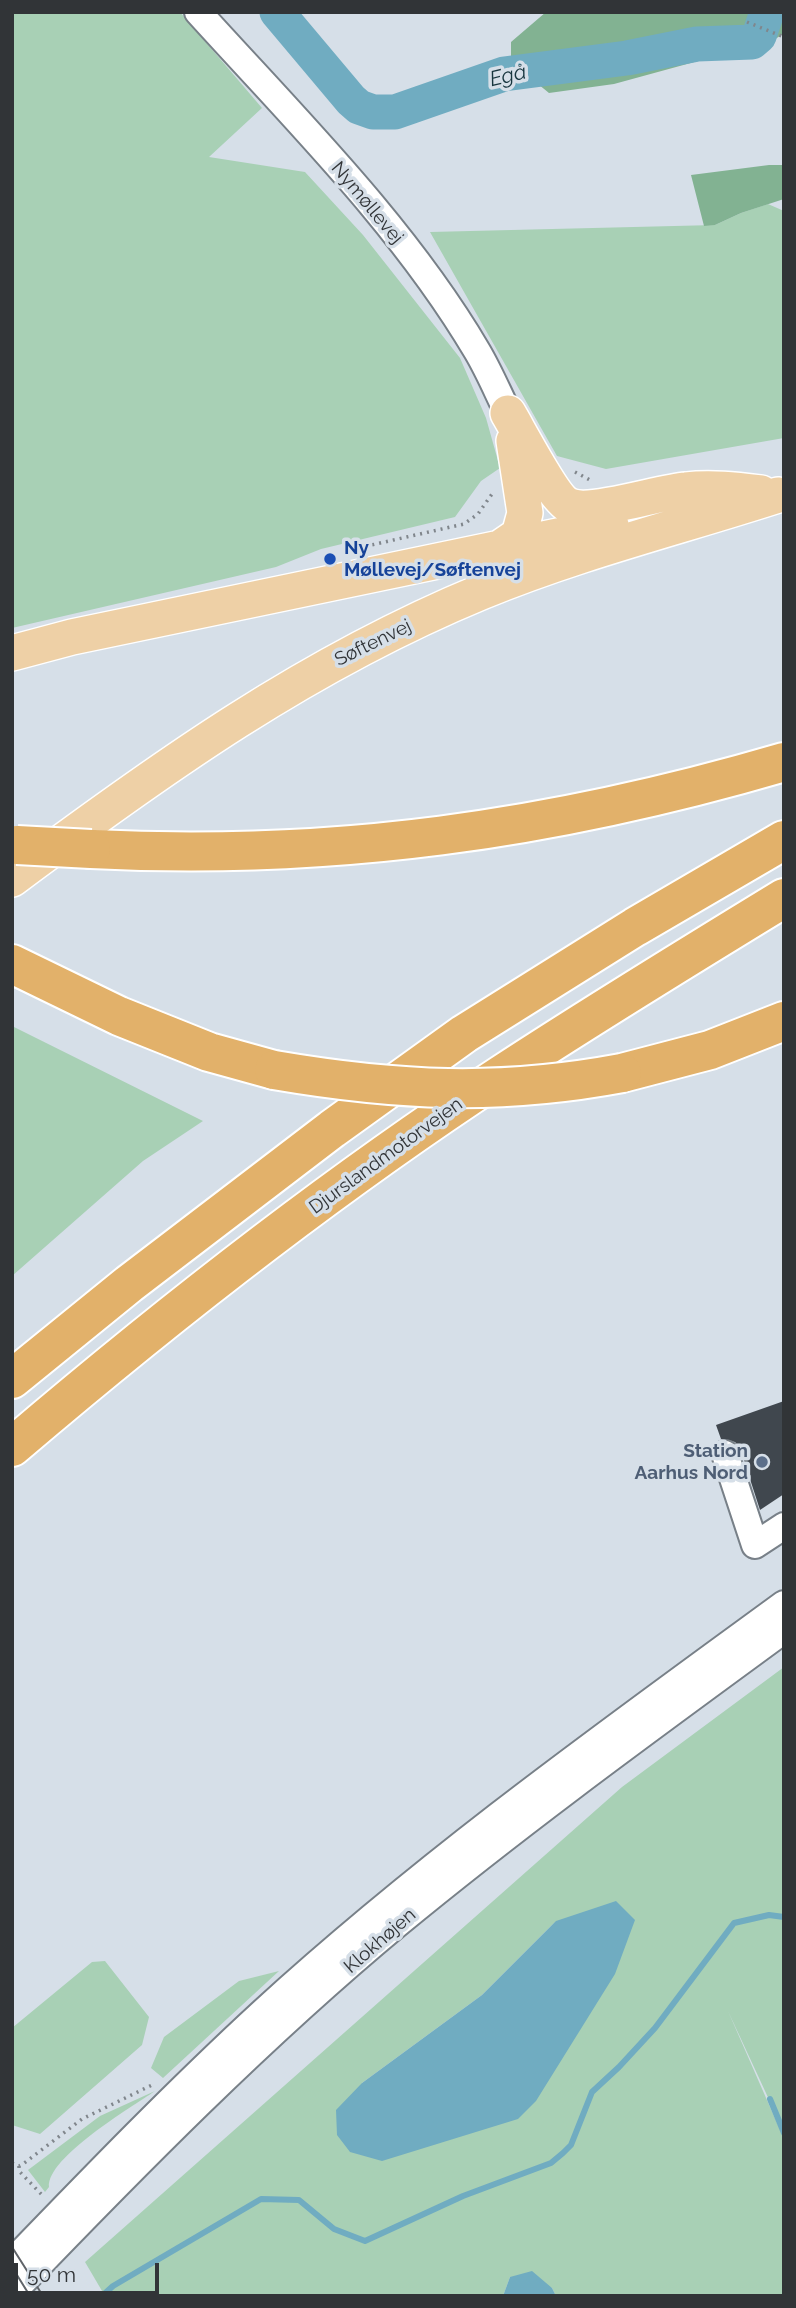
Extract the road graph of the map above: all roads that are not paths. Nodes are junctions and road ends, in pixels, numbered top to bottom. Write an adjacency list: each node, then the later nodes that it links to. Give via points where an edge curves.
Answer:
1 (198, 12): 2 (street, Nymøllevej, via 417,263 478,353)
2 (508, 413): 3 (main road)
3 (533, 478): 4 (main road, via 570,506 588,508 686,490); 5 (main road, via 519,535)
4 (781, 494): 5 (main road, via 725,501); 9 (main road, Søftenvej, via 600,548 459,602 324,667 129,793)
5 (500, 548): 6 (main road)
6 (12, 653)
7 (784, 762): 9 (highway, bridge, via 637,802 423,839 244,852 91,849)
8 (784, 840): 13 (highway, via 464,1034 332,1129)
9 (14, 856)
10 (784, 898): 14 (highway, Djurslandmotorvejen, via 500,1075 363,1170 169,1317)
11 (12, 964): 12 (highway, bridge, via 119,1016 209,1052 274,1070 389,1087 476,1090 565,1083 710,1050)
12 (784, 1021)
13 (12, 1379)
14 (12, 1447)
15 (725, 1454): 16 (street, via 755,1545)
16 (784, 1526)
17 (784, 1604): 19 (street, Klokhøjen, via 574,1757 381,1910 264,2011 125,2144)
18 (784, 1630): 20 (street, Klokhøjen, via 586,1775 396,1925 143,2157)
19 (12, 2262)
20 (12, 2293)

